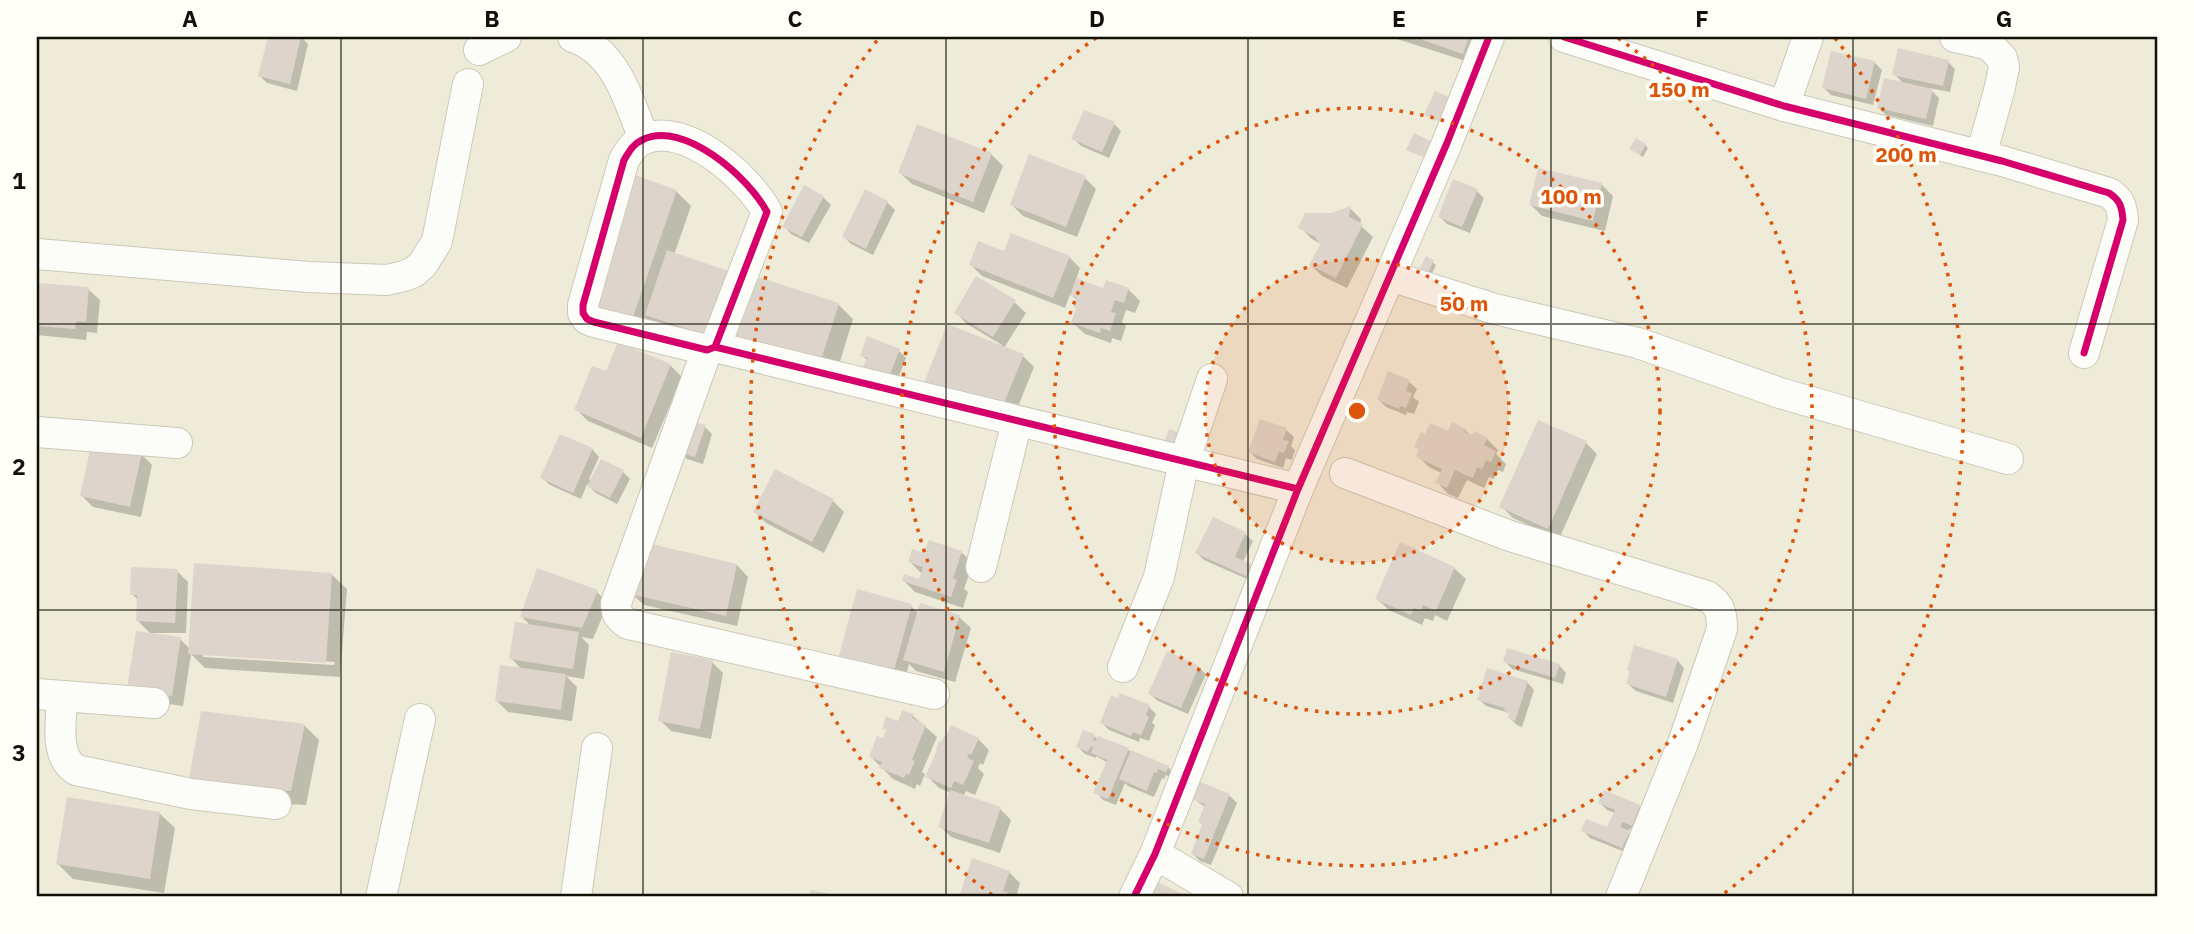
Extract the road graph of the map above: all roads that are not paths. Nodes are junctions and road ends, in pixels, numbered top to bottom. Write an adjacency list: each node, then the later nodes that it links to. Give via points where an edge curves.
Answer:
1 (506, 37): 7 (street)
2 (573, 37): 10 (street, via 611,65)
3 (1489, 37): 13 (street)
4 (1564, 37): 9 (street)
5 (1808, 37): 9 (street)
6 (1955, 37): 11 (street, via 1989,45 2004,67)
7 (479, 50)
8 (468, 84): 12 (street, via 437,241 423,264 404,276 387,280 310,277)
9 (1784, 106): 11 (street)
10 (644, 139): 14 (street, via 662,136 688,141 713,154 740,177 767,212); 14 (street, via 624,160 583,313 594,322)
11 (1981, 156): 15 (street, via 2109,193 2122,207 2123,219)
12 (37, 254)
13 (1390, 276): 20 (street, via 1495,309 1638,343 1780,393); 23 (street)
14 (711, 348): 17 (street); 26 (street, via 616,603 620,619)
15 (2084, 353)
16 (1212, 379): 21 (street)
17 (1017, 421): 21 (street); 24 (street)
18 (37, 432): 19 (street)
19 (177, 443)
20 (2008, 459)
21 (1184, 462): 23 (street); 25 (street, via 1159,577)
22 (1345, 473): 37 (street, via 1510,536 1707,596 1717,603 1722,629 1683,743)
23 (1298, 489): 32 (street)
24 (981, 567)
25 (1123, 667)
26 (934, 694)
27 (50, 695): 28 (street); 31 (street, via 63,755 76,770 191,794)
28 (154, 703)
29 (420, 719): 33 (street)
30 (597, 748): 34 (street)
31 (276, 804)
32 (1155, 854): 35 (street); 36 (street)
33 (381, 897)
34 (576, 897)
35 (1134, 897)
36 (1228, 897)
37 (1621, 897)

